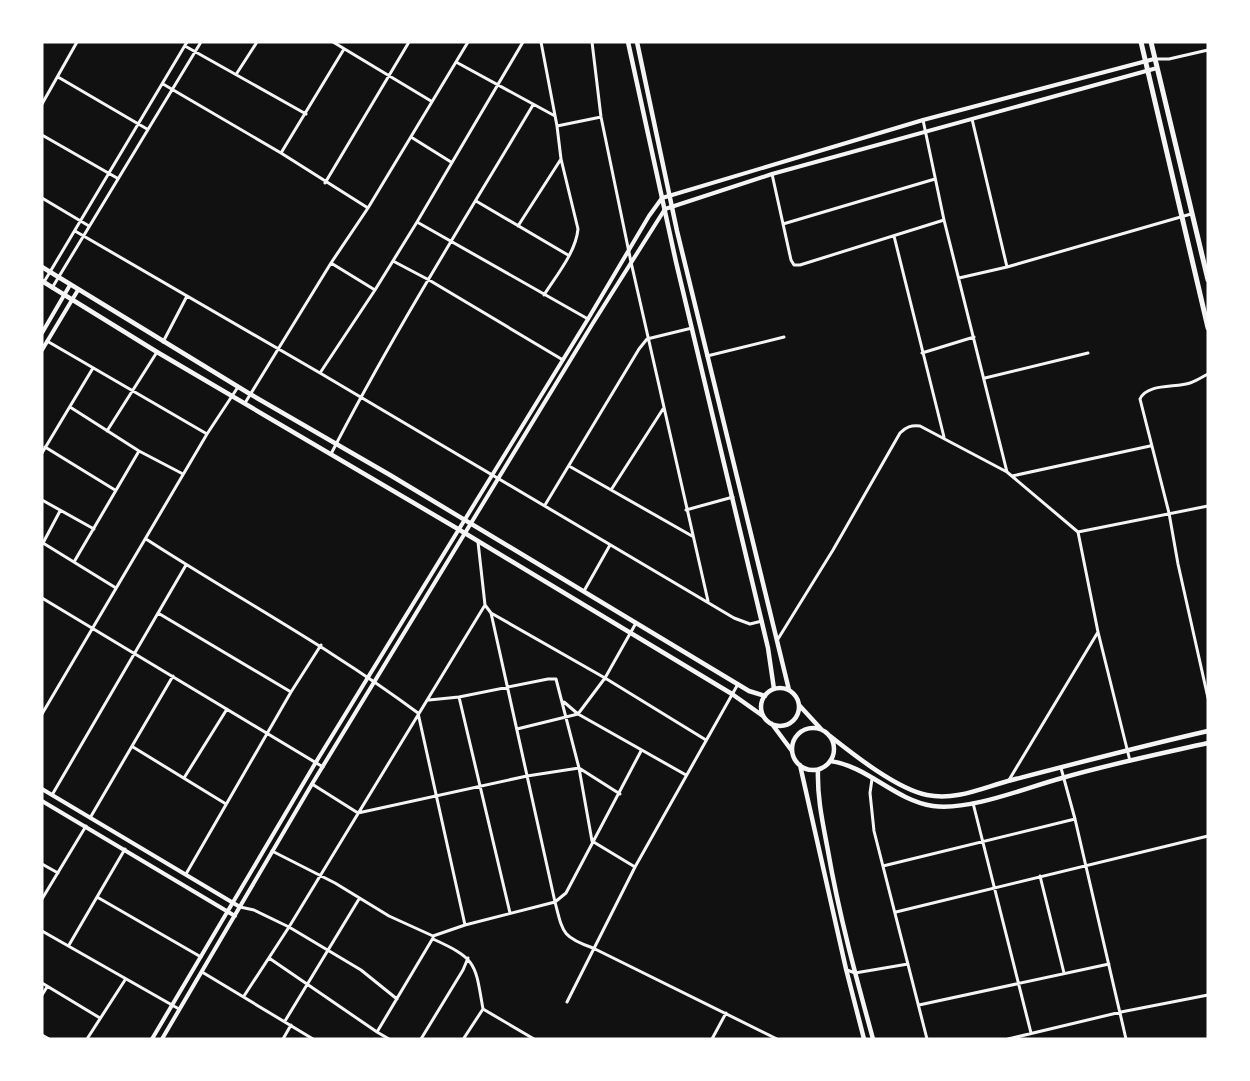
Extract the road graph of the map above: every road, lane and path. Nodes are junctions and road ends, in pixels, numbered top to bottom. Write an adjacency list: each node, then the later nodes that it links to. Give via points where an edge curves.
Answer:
1 (201, 42): 17 (street)
2 (257, 42): 24 (street)
3 (333, 42): 15 (street)
4 (409, 42): 25 (street)
5 (468, 42): 21 (street)
6 (523, 42): 28 (street)
7 (541, 42): 34 (street)
8 (592, 42): 35 (street)
9 (628, 42): 54 (main road)
10 (637, 42): 52 (main road)
11 (1141, 42): 20 (highway)
12 (1151, 42): 18 (highway)
13 (75, 43): 26 (street)
14 (185, 44): 17 (street); 27 (street)
15 (344, 49): 25 (street); 33 (street)
16 (1208, 50): 19 (street)
17 (195, 52): 24 (street); 29 (street)
18 (1154, 59): 19 (street); 20 (street); 22 (highway)
19 (1169, 59): 22 (street)
20 (1145, 61): 23 (highway); 37 (street)
21 (456, 62): 28 (street); 30 (street)
22 (1156, 68): 23 (street); 59 (highway)
23 (1148, 70): 36 (street); 60 (highway)
24 (236, 74): 33 (street)
25 (389, 76): 30 (street); 51 (street)
26 (58, 77): 31 (street); 38 (street)
27 (163, 84): 29 (street); 38 (street)
28 (497, 86): 32 (street); 46 (street)
29 (173, 90): 40 (street); 44 (street)
30 (431, 101): 43 (street)
31 (42, 104)
32 (533, 105): 34 (street); 55 (street)
33 (306, 114): 44 (street)
34 (555, 116): 39 (street)
35 (601, 117): 39 (street); 71 (street)
36 (972, 117): 41 (street); 77 (street)
37 (923, 120): 41 (street); 52 (street)
38 (139, 124): 40 (street); 47 (street)
39 (557, 126): 45 (street)
40 (148, 130): 49 (street)
41 (926, 130): 48 (street); 50 (street)
42 (42, 135): 47 (street)
43 (411, 137): 46 (street); 57 (street)
44 (281, 153): 51 (street)
45 (561, 159): 66 (street); 72 (street, via 578,229)
46 (451, 162): 63 (street)
47 (109, 173): 49 (street); 62 (street)
48 (772, 174): 56 (street); 64 (street)
49 (117, 178): 65 (street)
50 (935, 179): 61 (street); 64 (street)
51 (325, 183): 57 (street)
52 (669, 195): 54 (street); 56 (main road)
53 (42, 198): 62 (street)
54 (662, 198): 58 (main road); 71 (street)
55 (476, 201): 66 (street); 70 (street)
56 (672, 205): 58 (street); 107 (main road)
57 (368, 208): 75 (street)
58 (665, 209): 74 (street); 94 (main road)
59 (1193, 214): 60 (street); 82 (highway)
60 (1182, 217): 77 (street); 95 (highway)
61 (944, 220): 69 (street); 80 (street)
62 (81, 222): 65 (street); 67 (street)
63 (417, 222): 70 (street); 73 (street)
64 (783, 224): 69 (street, via 794,265)
65 (89, 226): 68 (street)
66 (518, 226): 72 (street)
67 (75, 231): 68 (street); 78 (street)
68 (83, 235): 79 (street); 90 (street)
69 (894, 236): 105 (street)
70 (452, 240): 81 (street); 89 (street)
71 (629, 252): 74 (street); 92 (street)
72 (568, 255): 89 (street)
73 (393, 261): 81 (street); 87 (street)
74 (631, 262): 93 (street); 99 (street)
75 (331, 263): 87 (street); 103 (street)
76 (42, 267): 78 (main road)
77 (1007, 267): 80 (street)
78 (50, 272): 79 (main road); 83 (street)
79 (58, 277): 84 (main road); 85 (street)
80 (959, 278): 98 (street)
81 (429, 280): 108 (street); 118 (street)
82 (1208, 280)
83 (43, 282): 85 (main road)
84 (70, 285): 86 (main road); 88 (street)
85 (52, 288): 88 (main road)
86 (78, 290): 91 (street); 101 (main road)
87 (375, 290): 111 (street)
88 (64, 295): 91 (main road); 96 (street)
89 (544, 295): 92 (street)
90 (187, 296): 101 (street); 103 (street)
91 (71, 300): 100 (street); 104 (main road)
92 (588, 320): 93 (street); 108 (street)
93 (593, 322): 109 (street)
94 (692, 328): 99 (street); 139 (main road)
95 (1208, 328)
96 (42, 333)
97 (784, 337): 107 (street)
98 (974, 337): 105 (street); 113 (street)
99 (647, 339): 121 (street); 131 (street)
100 (47, 341): 102 (street); 110 (street)
101 (163, 342): 114 (main road)
102 (42, 350)
103 (279, 350): 111 (street); 116 (street)
104 (157, 352): 115 (street); 117 (main road)
105 (922, 353): 124 (street)
106 (1088, 353): 113 (street)
107 (707, 356): 173 (main road)
108 (562, 360): 109 (street); 134 (street)
109 (568, 364): 136 (street)
110 (93, 368): 115 (street); 120 (street)
111 (320, 373): 118 (street)
112 (1208, 374): 126 (street, via 1192,383 1142,394 1140,404)
113 (985, 378): 132 (street)
114 (238, 387): 116 (main road); 117 (street)
115 (133, 392): 122 (street); 123 (street)
116 (250, 394): 119 (street); 125 (main road)
117 (232, 397): 119 (main road); 123 (street)
118 (361, 398): 125 (street); 134 (street)
119 (245, 404): 130 (main road)
120 (70, 407): 122 (street); 127 (street)
121 (663, 409): 138 (street); 143 (street)
122 (107, 431): 128 (street)
123 (207, 434): 133 (street)
124 (944, 437): 132 (street); 173 (street, via 912,425 900,433)
125 (336, 445): 130 (street); 146 (main road)
126 (1150, 446): 135 (street); 145 (street)
127 (45, 447): 129 (street); 137 (street)
128 (139, 451): 133 (street); 137 (street)
129 (42, 453)
130 (331, 455): 149 (main road)
131 (569, 466): 138 (street); 141 (street)
132 (1007, 472): 135 (street)
133 (183, 474): 153 (street)
134 (492, 474): 136 (street); 146 (street)
135 (1012, 476): 150 (street)
136 (498, 478): 141 (street); 147 (street)
137 (116, 490): 148 (street)
138 (611, 490): 152 (street)
139 (733, 497): 143 (street); 168 (main road)
140 (42, 500): 144 (street)
141 (544, 506): 156 (street)
142 (1208, 506): 145 (street)
143 (686, 510): 152 (street)
144 (60, 511): 148 (street); 155 (street)
145 (1169, 513): 150 (street); 188 (street)
146 (464, 520): 147 (main road); 149 (street)
147 (470, 524): 151 (street); 159 (main road)
148 (94, 529): 157 (street)
149 (458, 530): 151 (main road); 177 (street)
150 (1078, 532): 171 (street)
151 (465, 533): 154 (main road); 179 (street)
152 (692, 537): 164 (street)
153 (146, 539): 158 (street); 161 (street)
154 (478, 541): 160 (main road); 165 (street)
155 (43, 543): 157 (street)
156 (610, 545): 162 (street); 164 (street)
157 (74, 562): 161 (street)
158 (186, 565): 166 (street); 174 (street)
159 (543, 568): 160 (main road); 162 (main road)
160 (537, 577): 172 (main road)
161 (116, 588): 170 (street)
162 (584, 591): 169 (main road)
163 (42, 598): 170 (street)
164 (708, 603): 168 (street, via 743,622)
165 (485, 605): 167 (street); 189 (street)
166 (158, 613): 175 (street); 184 (street)
167 (491, 613): 178 (street); 181 (street)
168 (762, 621): 182 (main road)
169 (636, 623): 172 (street); 180 (main road)
170 (92, 628): 175 (street); 194 (street)
171 (1098, 632): 207 (street); 223 (street)
172 (630, 633): 178 (street); 185 (main road)
173 (777, 641): 183 (main road)
174 (321, 645): 177 (street); 184 (street)
175 (134, 652): 176 (street); 228 (street)
176 (173, 676): 192 (street); 206 (street)
177 (369, 676): 179 (street); 212 (street)
178 (605, 678): 195 (street); 204 (street)
179 (375, 681): 193 (street); 214 (street)
180 (738, 684): 185 (street); 186 (main road)
181 (507, 687): 187 (street); 190 (street, via 556,679); 199 (street)
182 (774, 689): 183 (main road); 186 (main road)
183 (789, 690): 191 (main road)
184 (291, 692): 202 (street)
185 (732, 694): 196 (main road); 204 (street)
186 (765, 696): 196 (main road, via 761,702)
187 (459, 697): 189 (street); 225 (street)
188 (1208, 698)
189 (429, 700): 193 (street)
190 (563, 700): 195 (street); 197 (street)
191 (799, 705): 198 (main road, via 794,720 780,726); 200 (main road)
192 (228, 708): 202 (street); 221 (street)
193 (418, 713): 230 (street); 235 (street)
194 (42, 714)
195 (578, 714): 197 (street); 208 (street)
196 (763, 716): 198 (main road)
197 (567, 717): 199 (street); 215 (street)
198 (772, 724): 209 (main road)
199 (517, 729): 219 (street)
200 (823, 731): 203 (main road); 209 (main road, via 815,728 801,732 792,744)
201 (1208, 731): 207 (main road)
202 (269, 733): 212 (street); 233 (street)
203 (830, 736): 210 (main road, via 834,750); 229 (main road, via 913,791 938,797)
204 (706, 740): 218 (street)
205 (1208, 743): 211 (main road)
206 (133, 747): 221 (street); 236 (street)
207 (1127, 750): 211 (street); 216 (main road)
208 (641, 751): 218 (street); 227 (street)
209 (792, 752): 213 (main road)
210 (830, 761): 217 (main road); 222 (main road, via 845,763)
211 (1130, 761): 220 (main road)
212 (316, 762): 214 (street); 257 (street)
213 (800, 765): 217 (main road); 275 (main road)
214 (323, 766): 224 (street)
215 (579, 768): 219 (street); 227 (street); 240 (street)
216 (1061, 768): 220 (street); 223 (main road)
217 (818, 770): 277 (main road, via 817,794)
218 (686, 775): 247 (street)
219 (527, 776): 225 (street); 256 (street)
220 (1064, 777): 232 (main road); 237 (street)
221 (184, 778): 233 (street)
222 (872, 779): 234 (main road, via 920,803); 246 (street, via 871,814)
223 (1008, 781): 229 (main road)
224 (312, 784): 235 (street); 243 (street)
225 (482, 786): 230 (street); 261 (street)
226 (42, 789): 228 (street)
227 (620, 794): 240 (street)
228 (52, 795): 236 (street)
229 (961, 795): 234 (main road)
230 (437, 796): 235 (street); 263 (street)
231 (42, 801): 238 (street)
232 (973, 803): 234 (main road); 241 (street)
233 (227, 805): 250 (street)
234 (964, 805)
235 (358, 813): 249 (street)
236 (90, 818): 250 (street)
237 (1075, 819): 241 (street); 245 (street)
238 (86, 826): 242 (street); 248 (street)
239 (1208, 836): 245 (street)
240 (592, 841): 247 (street); 256 (street, via 572,885)
241 (982, 842): 246 (street); 252 (street)
242 (125, 849): 253 (street); 259 (street)
243 (272, 851): 249 (street); 258 (street)
244 (42, 864): 248 (street)
245 (1086, 865): 251 (street); 274 (street)
246 (883, 866): 260 (street)
247 (635, 867): 268 (street)
248 (58, 873): 254 (street)
249 (320, 875): 255 (street); 264 (street)
250 (185, 876): 257 (street)
251 (1040, 876): 252 (street); 278 (street)
252 (995, 887): 260 (street); 282 (street)
253 (98, 897): 267 (street); 270 (street)
254 (42, 899)
255 (359, 899): 266 (street); 269 (street)
256 (555, 902): 261 (street); 268 (street, via 566,934 571,940)
257 (233, 903): 258 (street); 259 (street)
258 (240, 907): 262 (street); 264 (street)
259 (228, 912): 262 (street); 270 (street)
260 (896, 912): 273 (street)
261 (510, 913): 263 (street)
262 (235, 915): 276 (street)
263 (465, 925): 266 (street)
264 (289, 927): 269 (street); 272 (street)
265 (42, 931): 267 (street)
266 (433, 937): 271 (street); 287 (street)
267 (69, 945): 279 (street)
268 (593, 948): 288 (street); 294 (street)
269 (329, 951): 281 (street); 287 (street)
270 (201, 957): 289 (street)
271 (468, 957): 292 (street, via 477,974); 309 (street)
272 (268, 958): 281 (street); 286 (street)
273 (909, 964): 277 (street); 290 (street)
274 (1109, 964): 278 (street); 293 (street)
275 (846, 969): 277 (street); 314 (main road)
276 (201, 972): 286 (street); 291 (street)
277 (855, 973): 315 (main road)
278 (1064, 973): 282 (street)
279 (125, 979): 289 (street); 295 (street)
280 (42, 983): 283 (street)
281 (307, 984): 296 (street); 298 (street)
282 (1018, 984): 290 (street); 299 (street)
283 (48, 987): 284 (street); 295 (street)
284 (42, 995)
285 (1208, 995): 293 (street)
286 (244, 996): 296 (street)
287 (397, 999): 298 (street)
288 (567, 1002)
289 (173, 1005): 291 (street); 304 (street)
290 (919, 1005): 316 (street)
291 (179, 1009): 305 (street)
292 (483, 1009): 310 (street); 311 (street)
293 (1121, 1012): 299 (street); 318 (street)
294 (726, 1013): 301 (street); 312 (street)
295 (100, 1018): 303 (street)
296 (285, 1021): 297 (street)
297 (291, 1025): 306 (street); 307 (street)
298 (377, 1032): 308 (street)
299 (1031, 1033): 317 (street)
300 (42, 1035): 302 (street)
301 (772, 1038): 313 (street)
302 (49, 1039)
303 (87, 1039)
304 (152, 1039)
305 (162, 1039)
306 (283, 1039)
307 (314, 1039)
308 (389, 1039)
309 (421, 1039)
310 (464, 1039)
311 (534, 1039)
312 (712, 1039)
313 (777, 1039)
314 (864, 1039)
315 (873, 1039)
316 (927, 1039)
317 (1008, 1039)
318 (1126, 1039)

